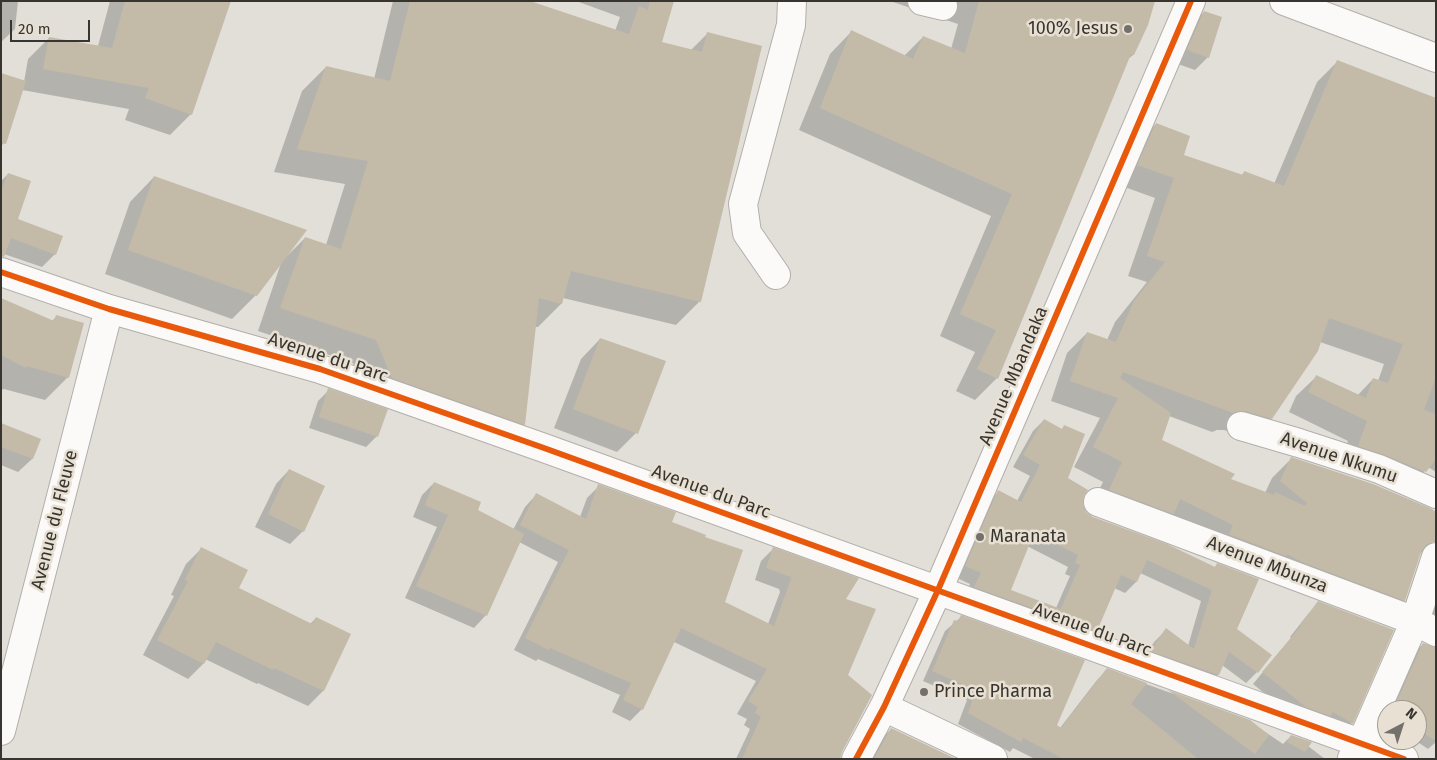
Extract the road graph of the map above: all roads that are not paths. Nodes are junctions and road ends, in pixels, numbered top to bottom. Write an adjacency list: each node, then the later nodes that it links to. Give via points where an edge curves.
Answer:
1 (792, 1): 6 (street, via 791,25 743,204 746,233)
2 (1191, 1): 12 (street, Avenue Mbandaka)
3 (1284, 1): 4 (street)
4 (1436, 58)
5 (1, 272): 7 (street, Avenue du Parc)
6 (776, 275)
7 (109, 309): 12 (street, Avenue du Parc, via 320,369); 15 (street, Avenue du Fleuve)
8 (1241, 426): 9 (street, Avenue Nkumu, via 1379,469)
9 (1436, 494)
10 (1098, 502): 13 (street, Avenue Mbunza)
11 (1436, 557): 13 (street)
12 (938, 590): 14 (street, Avenue Mbandaka); 16 (street, Avenue du Parc)
13 (1426, 626): 16 (street)
14 (884, 707): 17 (street, Avenue Mbandaka); 18 (street)
15 (1, 731)
16 (1356, 751): 19 (street, Avenue du Parc)
17 (856, 759)
18 (993, 759)
19 (1404, 759)

